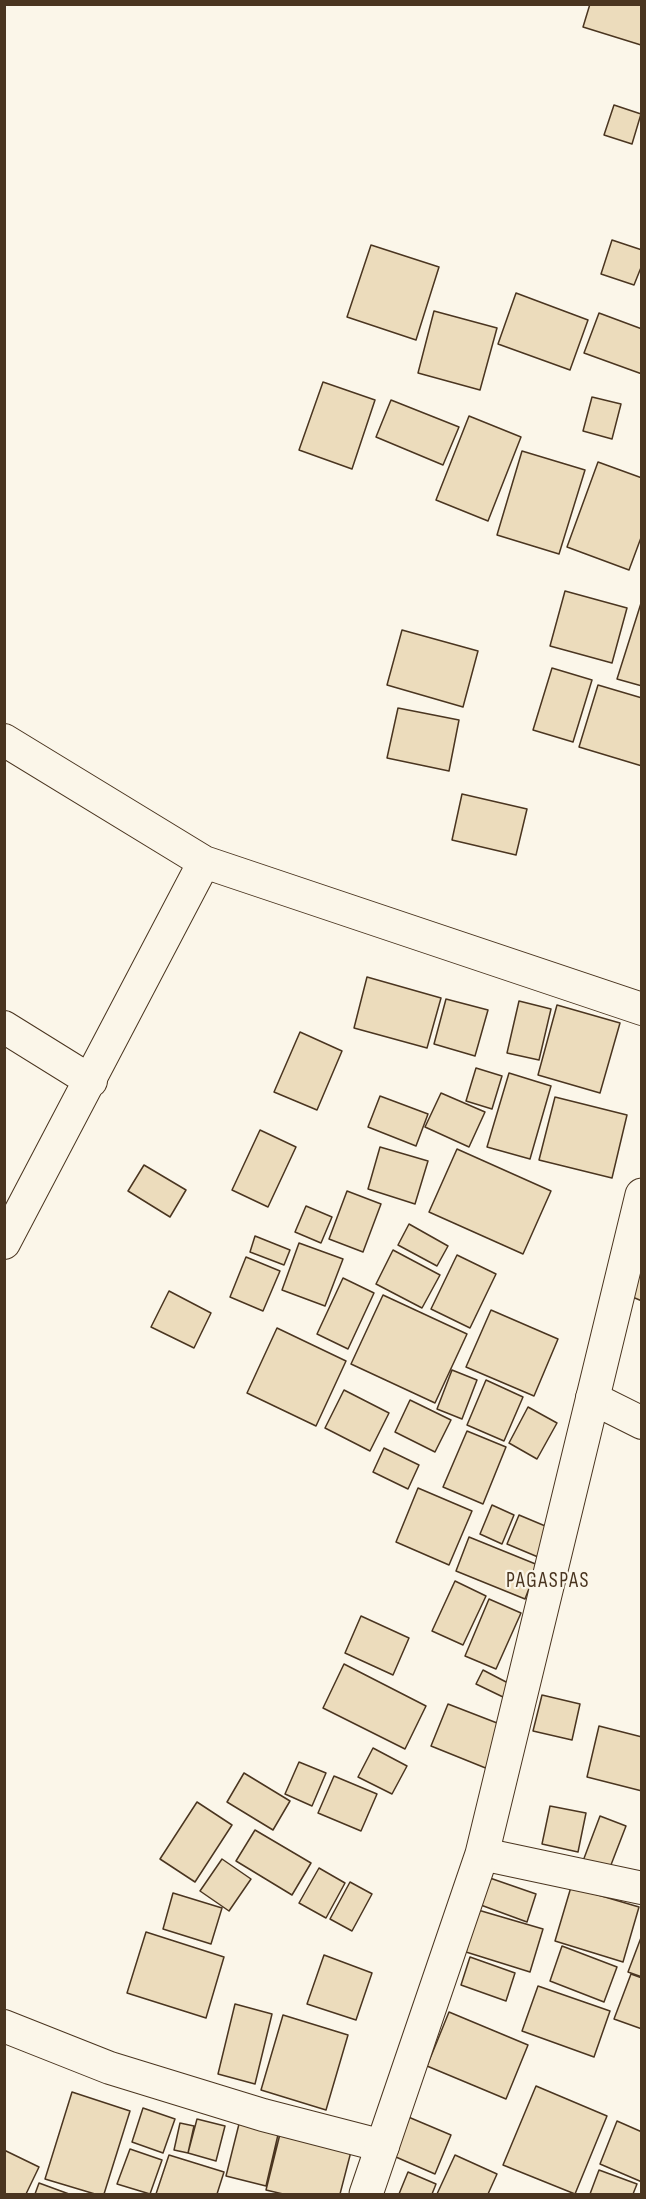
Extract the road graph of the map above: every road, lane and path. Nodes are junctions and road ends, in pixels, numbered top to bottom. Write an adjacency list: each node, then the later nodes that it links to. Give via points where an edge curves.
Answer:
1 (4, 740): 2 (street)
2 (204, 862): 3 (street); 5 (street)
3 (642, 1009)
4 (4, 1027): 5 (street)
5 (91, 1081): 7 (street)
6 (642, 1195): 9 (main road)
7 (13, 1206): 8 (street)
8 (4, 1243)
9 (592, 1398): 10 (street); 11 (main road)
10 (642, 1423)
11 (482, 1854): 12 (street); 14 (main road)
12 (642, 1888)
13 (4, 2026): 14 (street, via 110,2068 263,2115)
14 (383, 2146): 15 (main road)
15 (366, 2194)

